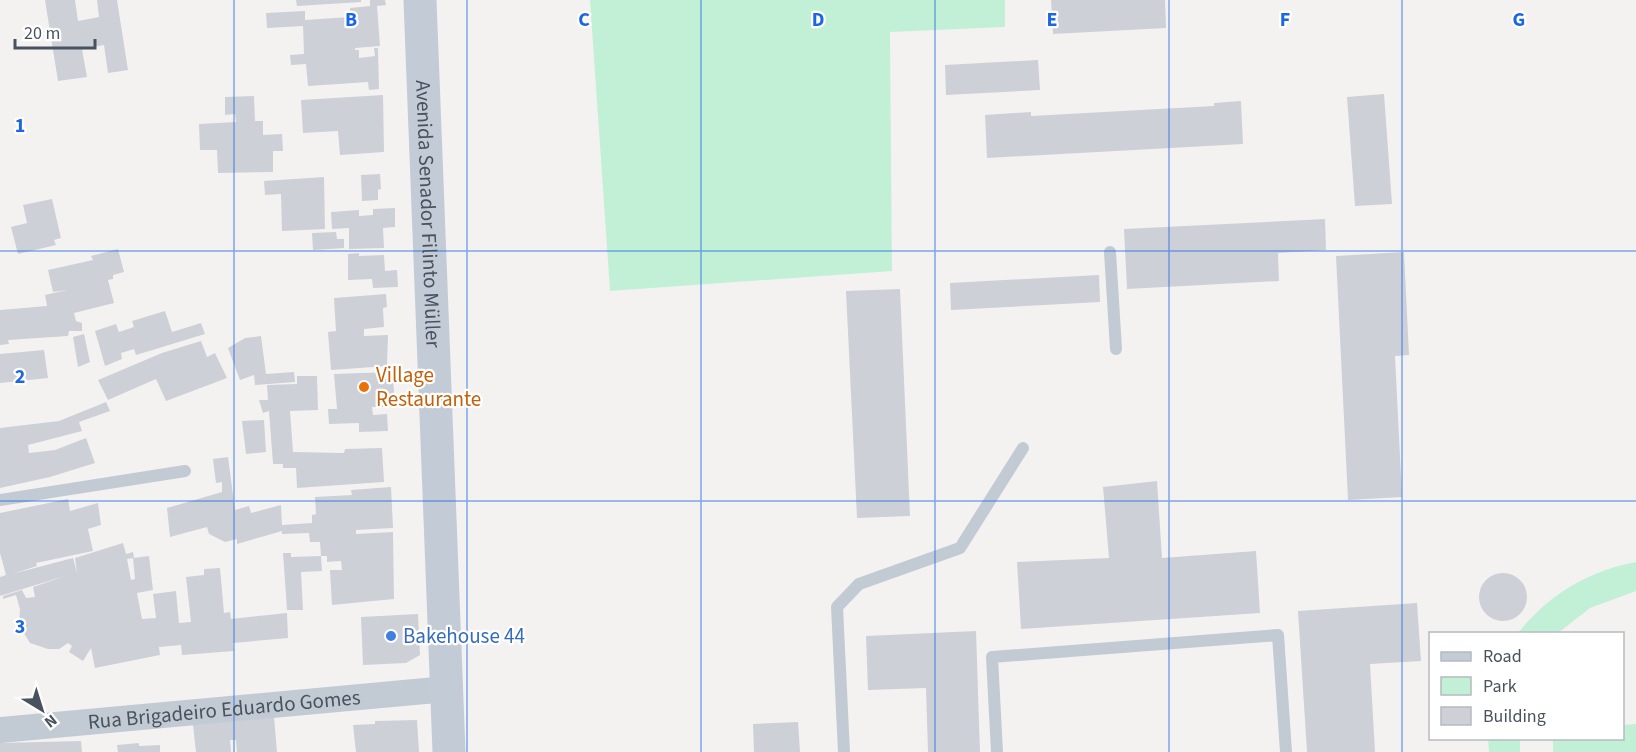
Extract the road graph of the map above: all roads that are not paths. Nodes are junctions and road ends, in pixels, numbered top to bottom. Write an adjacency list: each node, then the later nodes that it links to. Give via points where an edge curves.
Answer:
1 (420, 0): 7 (street, Avenida Senador Filinto Müller)
2 (1110, 252): 3 (lane)
3 (1116, 349)
4 (1023, 448): 10 (lane, via 960,548 859,584 837,607)
5 (185, 471): 6 (lane)
6 (0, 500)
7 (447, 689): 8 (street, Rua Brigadeiro Eduardo Gomes); 9 (street, Avenida Senador Filinto Müller)
8 (0, 730)
9 (449, 752)
10 (844, 752)
11 (997, 752): 12 (lane, via 992,657 1278,635)
12 (1286, 752)

